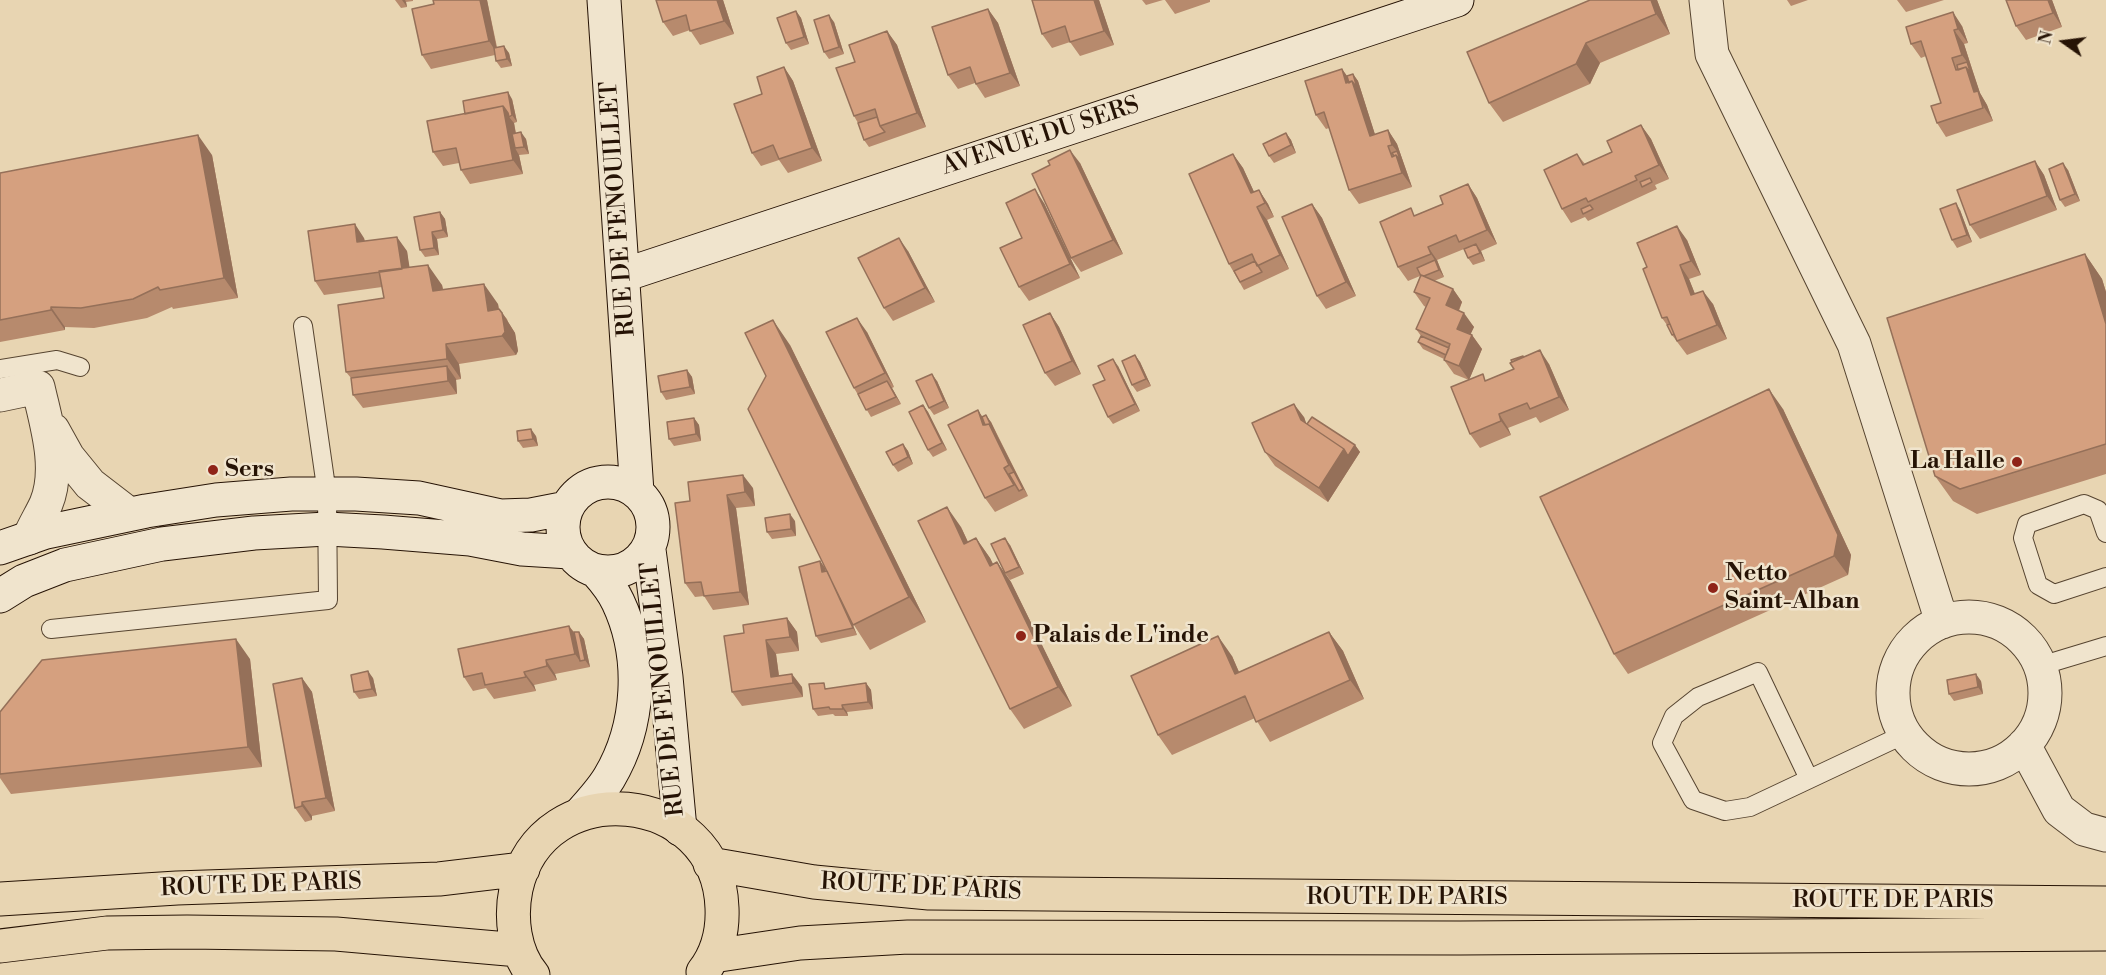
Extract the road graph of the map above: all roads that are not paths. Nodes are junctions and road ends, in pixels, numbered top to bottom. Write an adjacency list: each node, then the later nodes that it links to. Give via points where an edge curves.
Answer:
1 (604, 0): 4 (main road, RUE DE FENOUILLET)
2 (1457, 0): 4 (main road, AVENUE DU SERS)
3 (1706, 0): 24 (main road, via 1712,54 1854,344)
4 (624, 275): 10 (main road, RUE DE FENOUILLET)
5 (303, 326): 13 (lane)
6 (80, 367): 7 (lane, via 57,360)
7 (0, 369)
8 (0, 395): 9 (main road, via 38,387)
9 (43, 412): 15 (main road, via 68,457 90,484); 18 (main road, via 53,471 46,502)
10 (633, 419): 11 (main road, RUE DE FENOUILLET); 12 (main road, RUE DE FENOUILLET)
11 (603, 482): 12 (main road, via 621,483); 14 (main road, via 588,486)
12 (638, 492): 19 (main road, via 653,519)
13 (327, 494): 14 (main road, via 420,498 501,516); 15 (main road, via 216,500); 16 (lane)
14 (567, 508): 20 (main road, via 562,530)
15 (129, 514): 18 (main road)
16 (327, 529): 20 (main road, via 470,539 522,549); 23 (main road, via 162,544 65,565 24,581); 25 (lane, via 328,600)
17 (2106, 533): 22 (lane, via 2098,510 2084,504 2027,524 2023,538 2038,585 2054,594)
18 (14, 543)
19 (649, 550): 21 (main road, via 635,564 617,572); 32 (main road, RUE DE FENOUILLET)
20 (570, 552): 21 (main road, via 586,568)
21 (597, 572): 31 (main road, RUE DE FENOUILLET, via 618,602 631,637 635,689 621,752 608,779)
22 (2106, 577)
23 (0, 596)
24 (1942, 622): 27 (main road, via 1965,617 1989,619 2010,629 2028,645); 28 (main road, via 1919,636 1902,657 1893,682 1894,710)
25 (51, 629)
26 (2106, 646): 27 (lane)
27 (2040, 666): 29 (main road, via 2045,694 2039,722)
28 (1905, 734): 29 (main road, via 1920,751 1940,764 1962,769 2006,759); 30 (lane)
29 (2024, 745): 33 (main road, via 2059,810 2084,829)
30 (1809, 779): 30 (lane, via 1750,807 1725,811 1693,800 1662,743 1674,716 1698,696 1758,672)
31 (580, 814): 32 (main road, via 603,808 627,808 650,813); 35 (main road, via 542,840)
32 (680, 829): 34 (main road)
33 (2106, 836)
34 (710, 864): 37 (main road, ROUTE DE PARIS, via 814,882 929,893); 41 (main road, via 722,898 722,922)
35 (523, 869): 36 (main road, ROUTE DE PARIS, via 439,879); 40 (main road, via 513,904 513,927)
36 (0, 899)
37 (2106, 903)
38 (2106, 934): 41 (main road, ROUTE DE PARIS, via 908,937 800,943)
39 (0, 946): 40 (main road, ROUTE DE PARIS, via 107,933 336,934)
40 (526, 963)
41 (707, 965)

